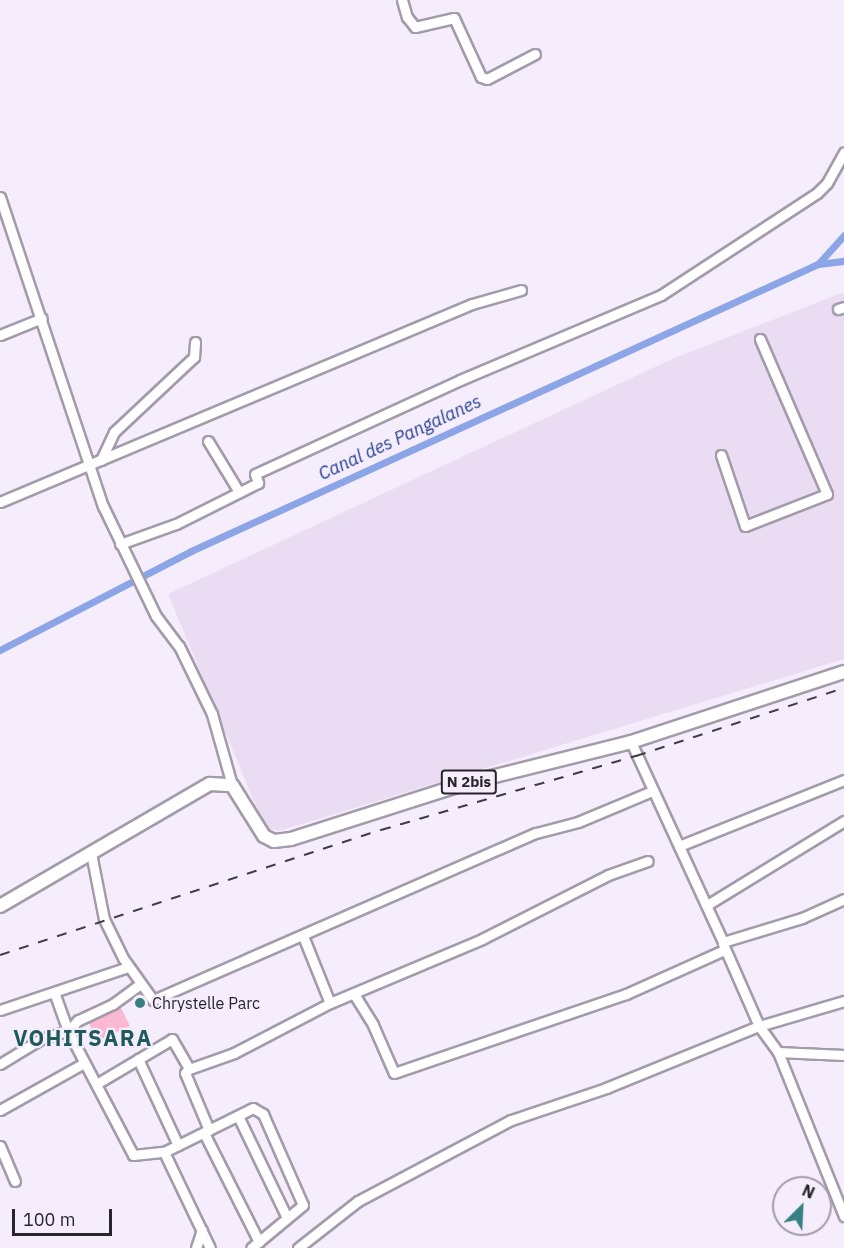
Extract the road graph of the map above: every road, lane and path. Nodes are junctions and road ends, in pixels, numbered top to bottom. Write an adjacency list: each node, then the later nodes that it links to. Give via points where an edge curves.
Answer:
1 (402, 0): 2 (street, via 415,27 454,18 481,77 487,80)
2 (535, 54)
3 (844, 152): 14 (street, via 817,193 661,295 460,380 255,474 258,483)
4 (1, 202): 6 (street)
5 (521, 290): 12 (street, via 472,304)
6 (42, 318): 7 (street); 13 (street)
7 (0, 335)
8 (760, 339): 11 (street, via 827,494 745,526)
9 (195, 342): 12 (street, via 194,357 114,432)
10 (208, 441): 14 (street)
11 (722, 455)
12 (101, 460): 13 (street)
13 (90, 463): 15 (street); 16 (street)
14 (239, 492): 16 (street, via 176,524)
15 (0, 502)
16 (120, 544): 20 (street, via 156,616 179,646 212,714)
17 (844, 672): 18 (main road, N 2bis)
18 (631, 742): 20 (main road, N 2bis, via 463,784 274,841 264,836); 21 (street)
19 (844, 780): 23 (street)
20 (232, 785): 24 (main road, via 210,784)
21 (652, 791): 23 (street); 29 (street, via 578,822 536,833 338,917)
22 (844, 821): 27 (street)
23 (679, 846): 27 (street)
24 (91, 853): 28 (main road); 31 (street, via 103,915)
25 (648, 861): 34 (street, via 608,875 482,939)
26 (844, 899): 30 (street)
27 (707, 904): 30 (street)
28 (0, 906)
29 (303, 936): 32 (street, via 213,971 153,1000); 36 (street)
30 (724, 946): 34 (street, via 626,994 394,1073); 38 (street)
31 (128, 967): 32 (street); 33 (street)
32 (140, 984): 39 (street, via 113,1004 78,1020)
33 (54, 992): 37 (street); 39 (street)
34 (354, 994): 36 (street)
35 (844, 1001): 38 (street)
36 (330, 1003): 45 (street, via 234,1053)
37 (0, 1010)
38 (759, 1026): 40 (street); 60 (street, via 606,1088 511,1120 358,1201)
39 (68, 1031): 43 (street); 44 (street, via 41,1040)
40 (778, 1052): 41 (street); 54 (street)
41 (844, 1055)
42 (138, 1059): 45 (street, via 172,1040); 46 (street); 51 (street)
43 (84, 1063): 46 (street); 47 (street)
44 (0, 1064)
45 (189, 1069): 49 (street, via 185,1073)
46 (98, 1083): 52 (street, via 133,1155)
47 (0, 1110)
48 (238, 1116): 49 (street); 55 (street); 55 (street, via 253,1108 263,1114 303,1205)
49 (207, 1132): 51 (street); 57 (street)
50 (0, 1146): 53 (street)
51 (178, 1146): 52 (street)
52 (164, 1152): 56 (street)
53 (15, 1181)
54 (844, 1216)
55 (287, 1218): 57 (street)
56 (202, 1230): 58 (street); 59 (street)
57 (255, 1245)
58 (196, 1248)
59 (210, 1248)
60 (298, 1248)

